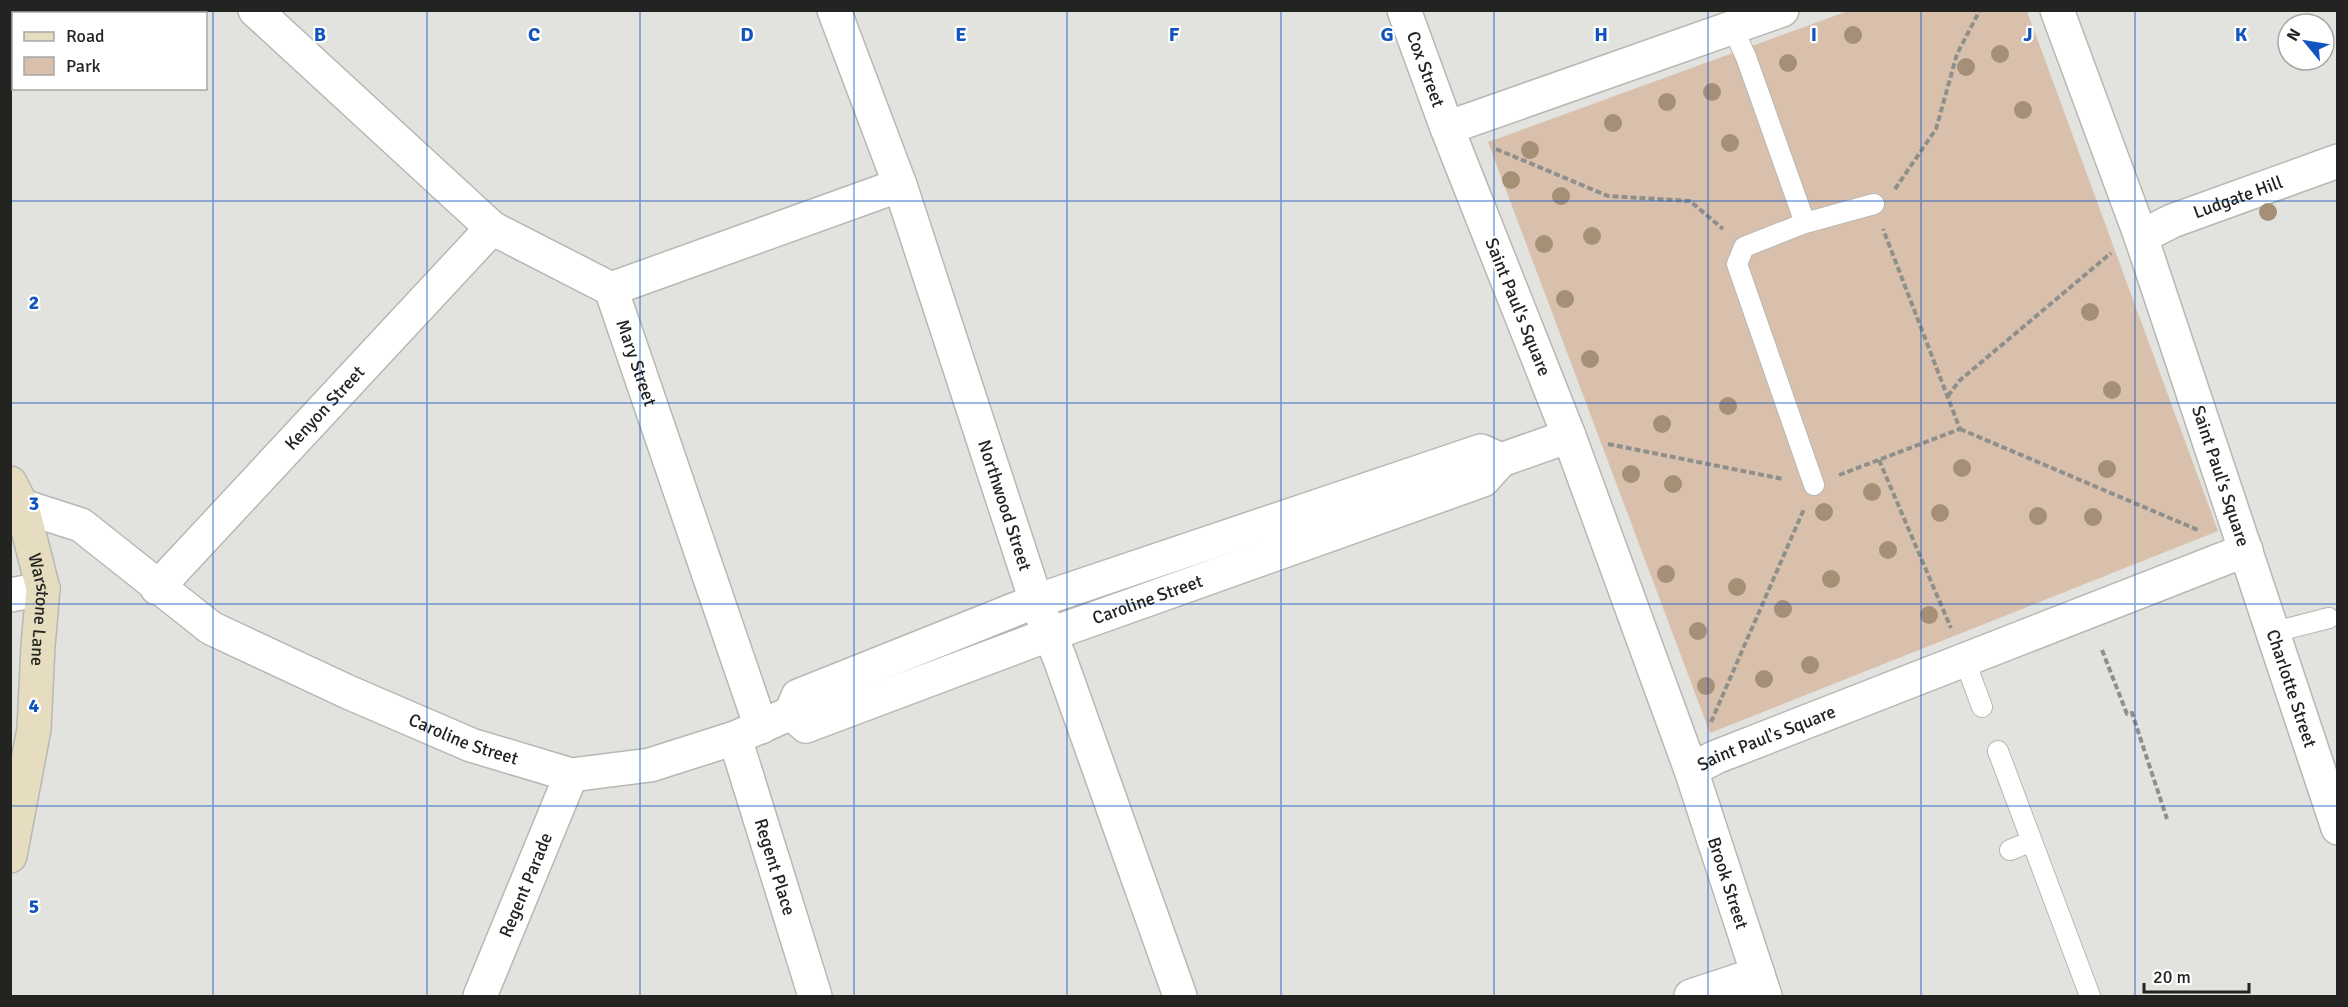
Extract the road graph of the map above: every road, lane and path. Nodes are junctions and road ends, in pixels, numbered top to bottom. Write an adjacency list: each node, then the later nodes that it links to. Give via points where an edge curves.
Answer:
1 (255, 10): 12 (street)
2 (834, 10): 9 (street, Northwood Street)
3 (1404, 10): 7 (street, Cox Street)
4 (1980, 10): 10 (path, via 1958,54 1936,129 1893,192)
5 (2057, 10): 13 (street, Saint Paul's Square)
6 (1758, 17): 7 (street); 11 (lane, via 1746,57)
7 (1447, 128): 14 (path, via 1608,196 1690,201); 18 (street, Saint Paul's Square)
8 (2337, 161): 13 (street, Ludgate Hill, via 2172,221)
9 (900, 185): 16 (street); 27 (street, Northwood Street)
10 (1874, 204): 11 (lane); 15 (path, via 1948,397 1959,381)
11 (1805, 224): 14 (lane)
12 (492, 228): 16 (street); 24 (street, Kenyon Street)
13 (2141, 237): 23 (street, Saint Paul's Square)
14 (1744, 247): 21 (lane, via 1737,264)
15 (2111, 253)
16 (611, 289): 35 (street, Mary Street)
17 (1960, 429): 23 (path)
18 (1569, 436): 19 (street, Caroline Street); 37 (street, Saint Paul's Square)
19 (1501, 460): 27 (street, Caroline Street, via 1481,451); 30 (street, Caroline Street, via 1483,480)
20 (1879, 460): 32 (path)
21 (1814, 485): 37 (path)
22 (16, 495): 24 (street, Caroline Street, via 81,525); 25 (street, Warstone Lane)
23 (2246, 550): 29 (street, Charlotte Street); 32 (street, Saint Paul's Square)
24 (157, 588): 38 (street, Caroline Street, via 211,628 266,655 471,745)
25 (43, 589): 26 (street); 43 (street, Warstone Lane, via 34,729)
26 (10, 595)
27 (1036, 601): 30 (street, Northwood Street); 34 (street, Caroline Street, via 798,696)
28 (2330, 618): 29 (lane)
29 (2274, 632): 40 (street, Charlotte Street)
30 (1048, 635): 34 (street, Caroline Street, via 806,726); 47 (street, Northwood Street, via 1060,659)
31 (2102, 650): 39 (path, via 2127,714 2132,713)
32 (1965, 661): 33 (lane); 37 (street, Saint Paul's Square)
33 (1982, 707)
34 (791, 713): 35 (street, Caroline Street)
35 (748, 733): 38 (street, Caroline Street, via 650,765); 46 (street, Regent Place)
36 (1998, 751): 41 (lane)
37 (1691, 770): 44 (street, Brook Street)
38 (571, 775): 45 (street, Regent Parade)
39 (2167, 819)
40 (2337, 828)
41 (2032, 841): 42 (lane); 49 (lane)
42 (2010, 850)
43 (10, 856)
44 (1762, 985): 48 (street)
45 (480, 996)
46 (815, 996)
47 (1180, 996)
48 (1691, 996)
49 (2090, 996)

